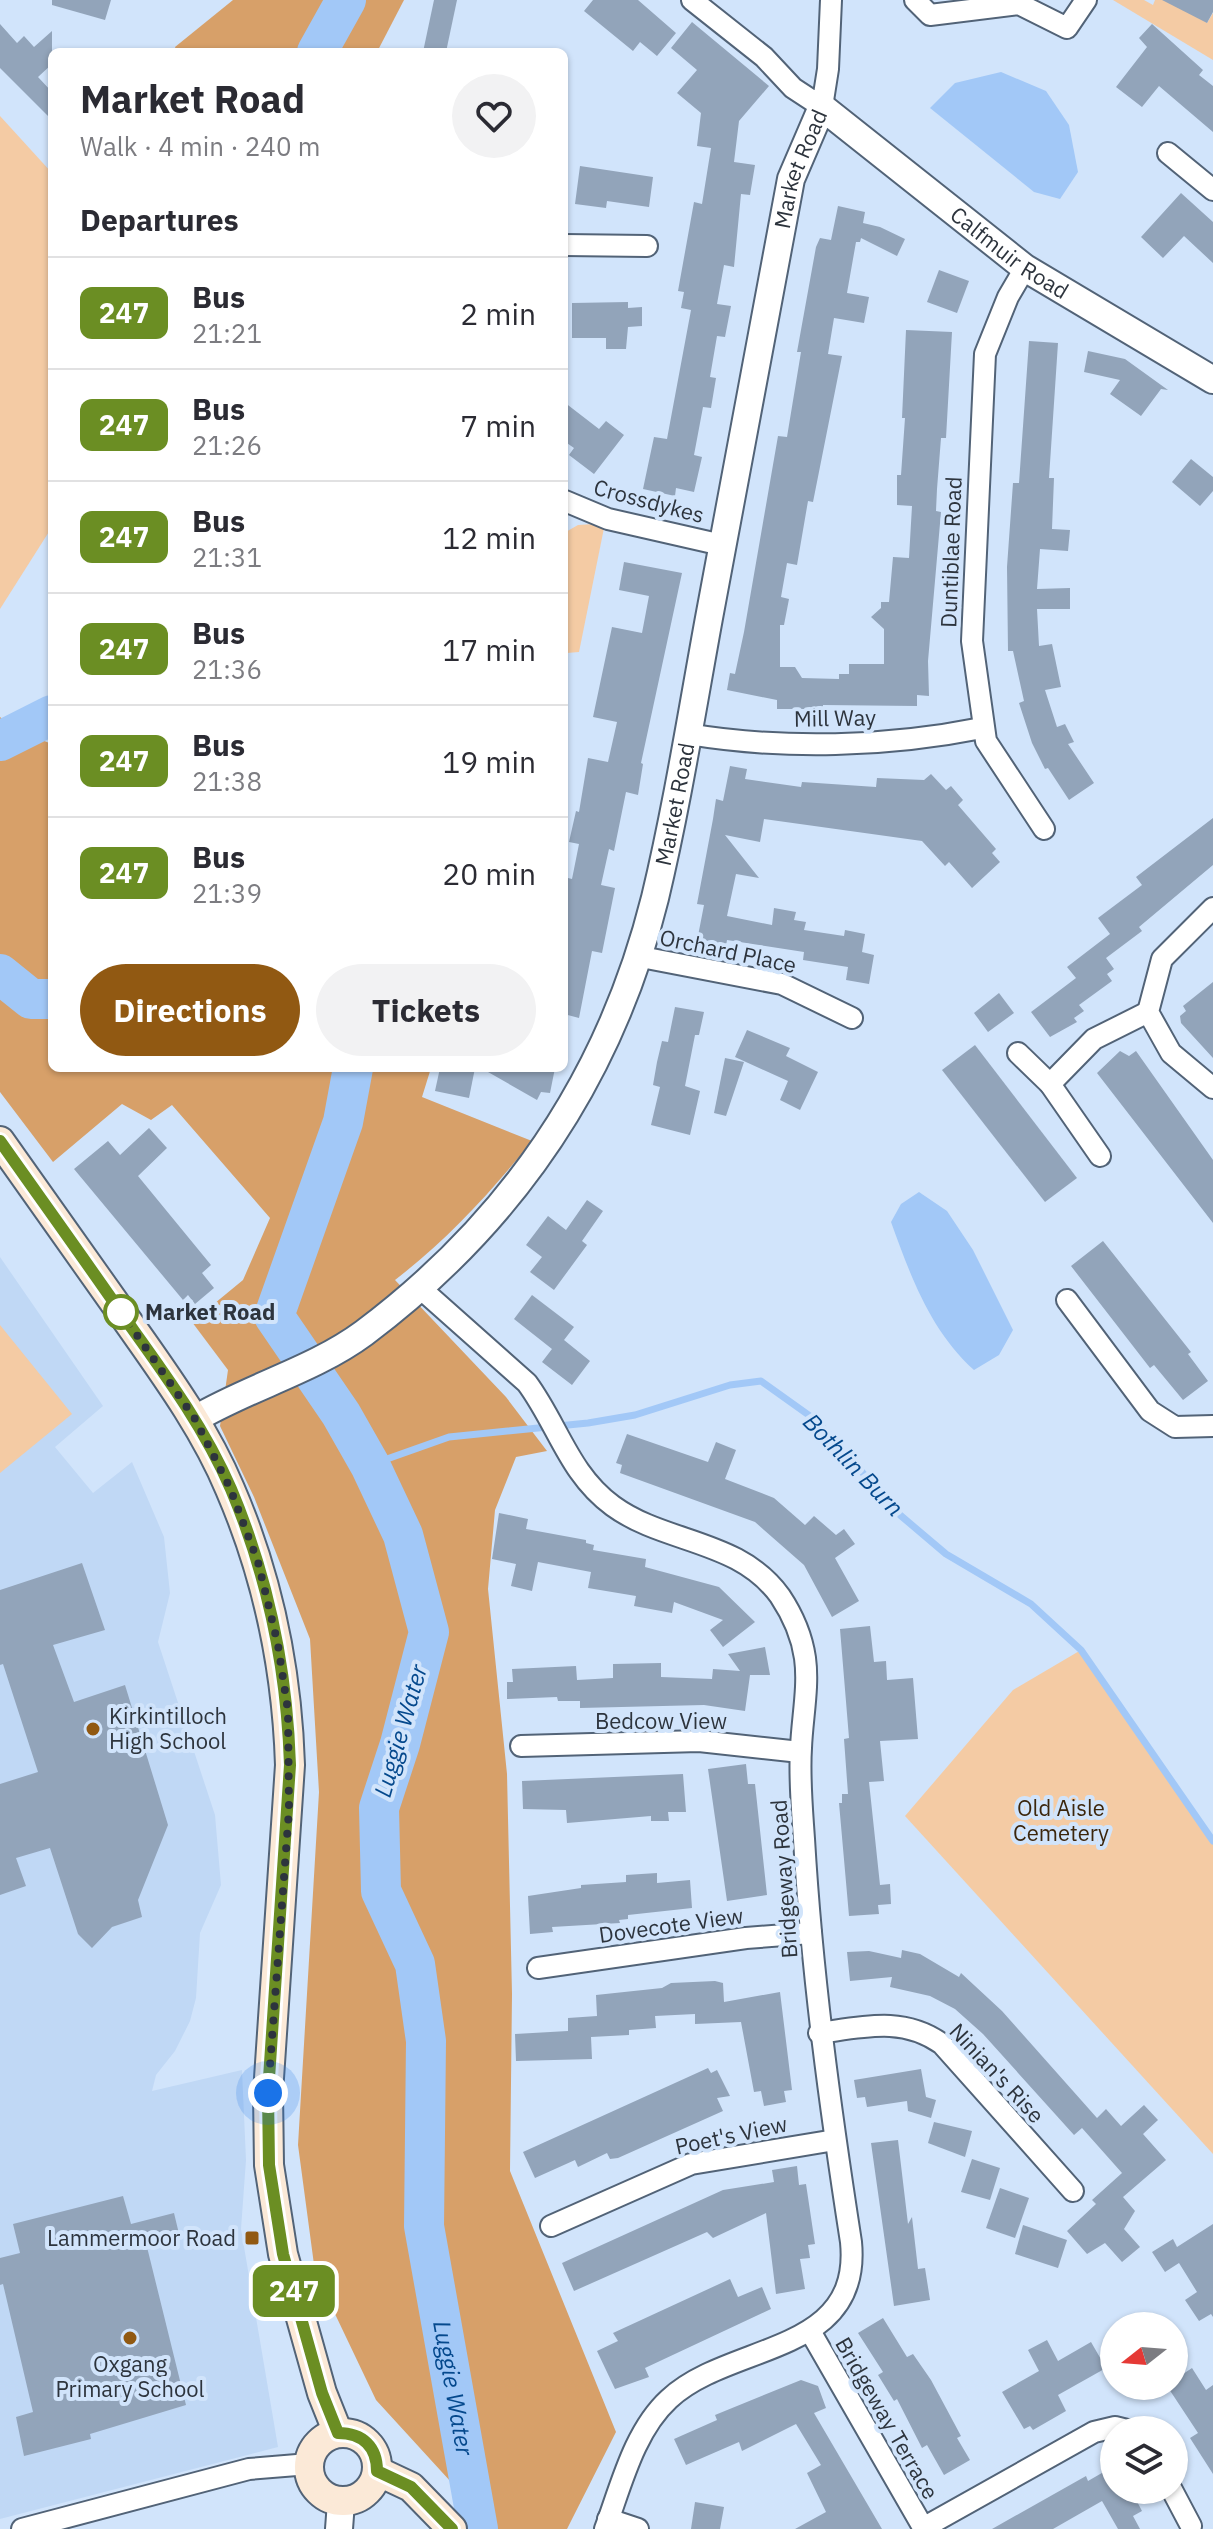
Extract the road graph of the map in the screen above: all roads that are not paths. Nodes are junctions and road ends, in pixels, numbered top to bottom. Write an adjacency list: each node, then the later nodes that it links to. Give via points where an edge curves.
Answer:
1 (692, 0): 6 (street)
2 (831, 0): 6 (street, Market Road)
3 (915, 0): 5 (street, via 930,15)
4 (1086, 0): 5 (street, via 1067,28)
5 (1020, 2)
6 (822, 107): 11 (street, Calfmuir Road); 14 (street, Market Road, via 791,179)
7 (1168, 153): 8 (street)
8 (1213, 190)
9 (568, 245): 10 (street)
10 (647, 246)
11 (1025, 268): 12 (street, Calfmuir Road); 15 (street, Duntiblae Road, via 985,354 972,599)
12 (1213, 380)
13 (568, 503): 14 (street, Crossdykes, via 619,522)
14 (722, 545): 16 (street, Market Road)
15 (982, 728): 16 (street, Mill Way, via 857,743 774,743); 17 (street, Duntiblae Road, via 991,754)
16 (688, 734): 19 (street, Market Road, via 654,899)
17 (1044, 829)
18 (1213, 908): 20 (street, via 1162,959)
19 (636, 956): 21 (street, Orchard Place, via 782,984); 27 (street, Market Road, via 589,1074 558,1129 490,1219)
20 (1148, 1012): 23 (street, via 1094,1039); 24 (street, via 1171,1053)
21 (852, 1018)
22 (1018, 1053): 23 (street)
23 (1050, 1084): 26 (street)
24 (1213, 1088)
25 (0, 1141): 29 (main road)
26 (1100, 1156)
27 (419, 1287): 29 (street, Market Road, via 364,1333); 32 (street, Bridgeway Road, via 527,1383 569,1458 597,1494 633,1519 735,1557 772,1585 791,1615 805,1658)
28 (1067, 1300): 30 (street, via 1150,1411 1175,1427)
29 (195, 1419): 41 (main road, via 230,1488 258,1562 288,1711 289,1810 269,2064 269,2165 283,2254)
30 (1213, 1426)
31 (521, 1746): 32 (street, Bedcow View, via 699,1741)
32 (800, 1752): 33 (street, Bridgeway Road)
33 (811, 1933): 34 (street, Dovecote View); 35 (street, Bridgeway Road)
34 (538, 1968)
35 (819, 2033): 36 (street, Bridgeway Road); 37 (street, Ninian's Rise, via 894,2025 929,2035)
36 (835, 2140): 38 (street, Poet's View, via 691,2164); 39 (street, Bridgeway Road, via 852,2259 845,2293)
37 (1073, 2191)
38 (551, 2226)
39 (810, 2331): 46 (street, Bridgeway Road, via 701,2376 665,2402 634,2452); 48 (street, Bridgeway Terrace)
40 (1100, 2431): 48 (street)
41 (338, 2433): 42 (main road, via 318,2444); 43 (main road, via 366,2441)
42 (309, 2464): 45 (main road, via 317,2490); 49 (street, via 249,2469)
43 (377, 2471): 45 (main road, via 369,2491); 50 (main road, via 411,2487)
44 (1179, 2504): 47 (street)
45 (340, 2515)
46 (606, 2524): 51 (street)
47 (1191, 2526)
48 (923, 2528)
49 (22, 2529)
50 (452, 2529)
51 (638, 2529)

